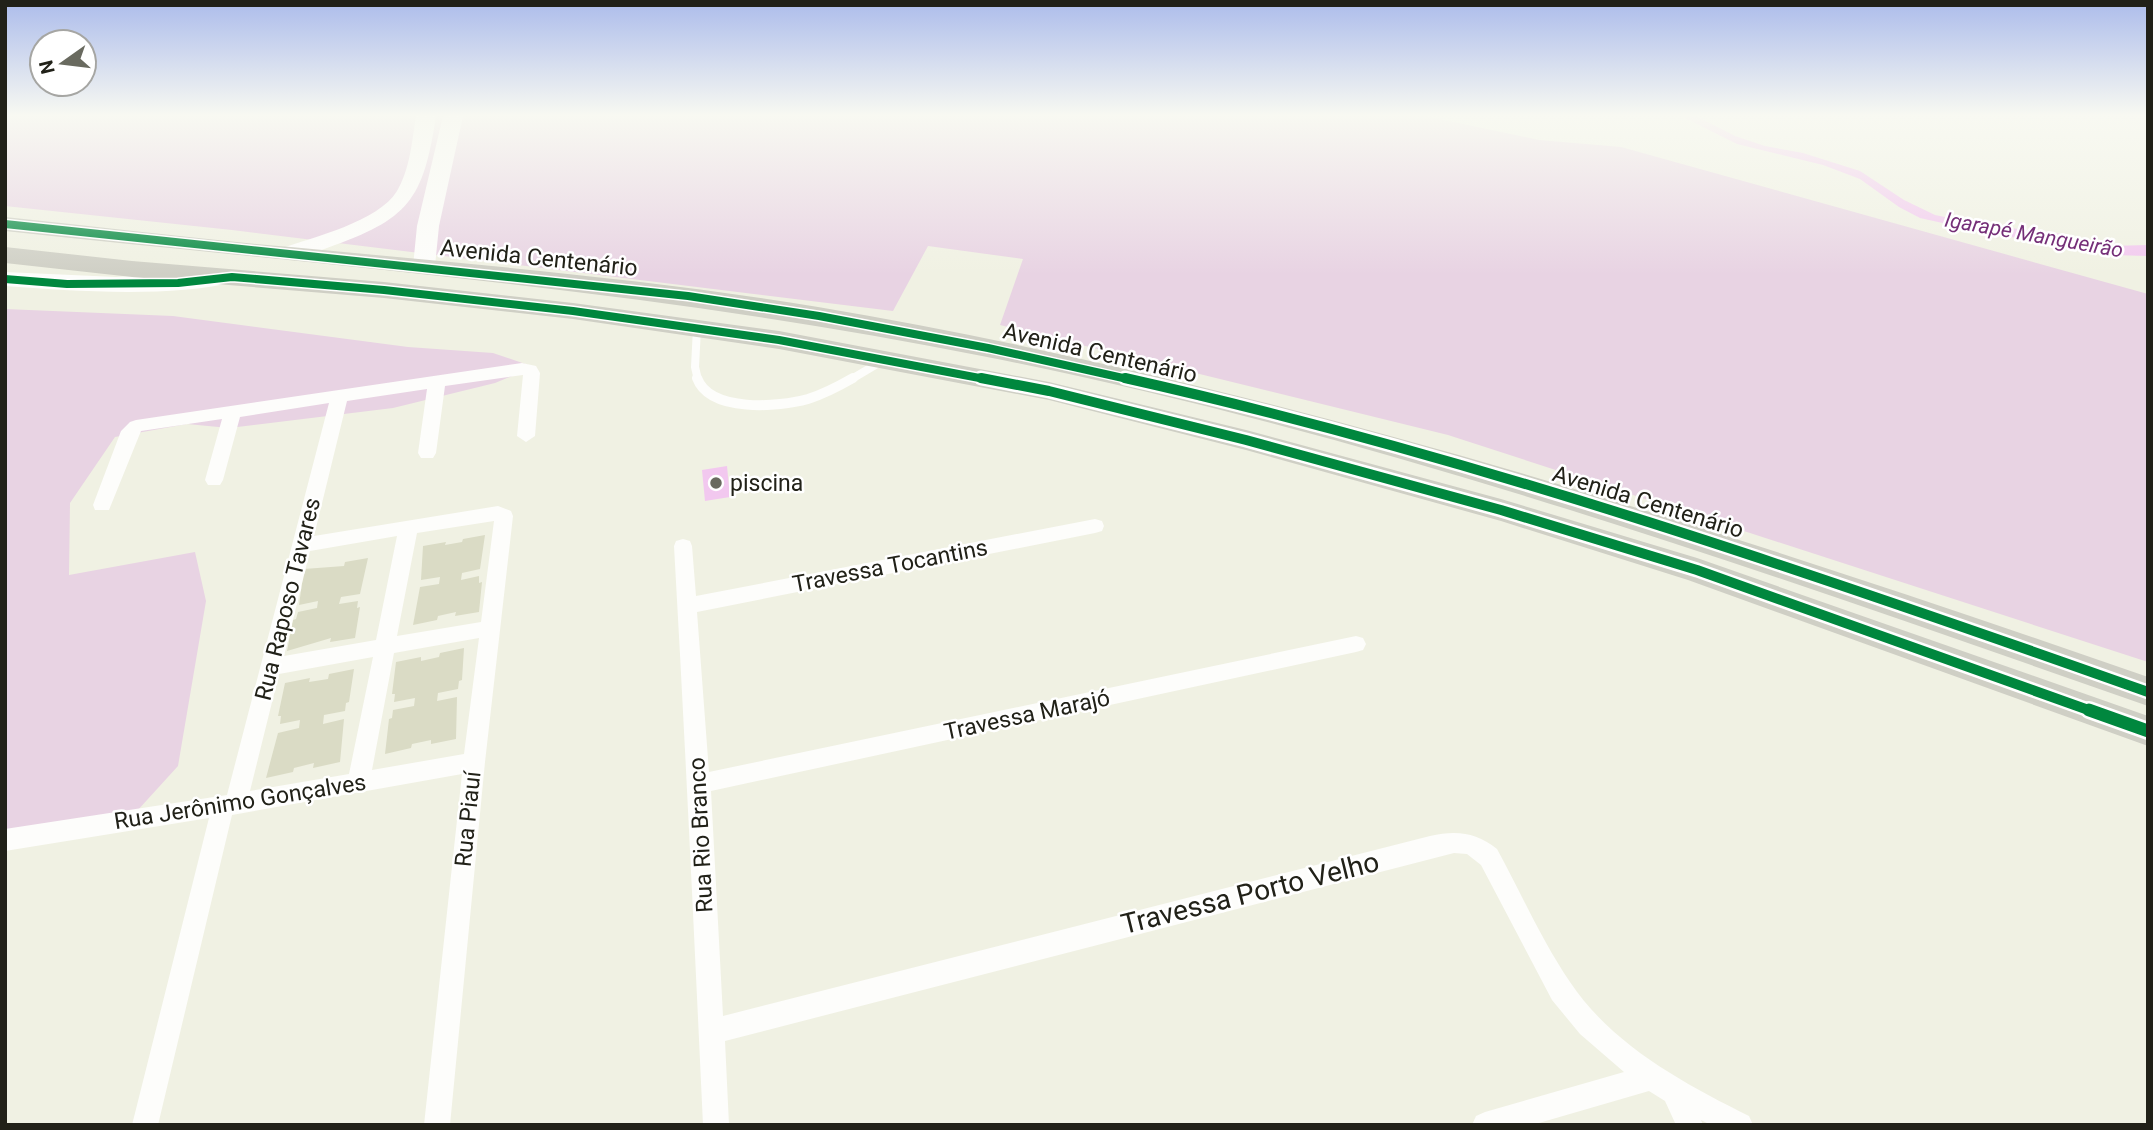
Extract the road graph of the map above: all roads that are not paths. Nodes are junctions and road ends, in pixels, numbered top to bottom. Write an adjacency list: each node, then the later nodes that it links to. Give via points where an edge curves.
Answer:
1 (416, 169): 4 (main road, via 402,199 367,223)
2 (441, 169): 6 (main road)
3 (5, 224): 4 (main road, Avenida Centenário)
4 (288, 254): 6 (main road, Avenida Centenário)
5 (5, 256): 7 (main road)
6 (424, 266): 27 (main road, Avenida Centenário, via 589,283 817,316 995,349 1188,395 1382,444 1586,504 1959,624)
7 (232, 276): 8 (main road, via 164,283); 9 (main road)
8 (5, 279)
9 (697, 328): 10 (main road); 10 (lane, via 700,386 714,399 746,404 809,399)
10 (883, 360): 28 (main road, via 1062,394 1501,510 1697,570)
11 (437, 381): 12 (street); 14 (street, via 530,370); 15 (street)
12 (340, 395): 13 (street); 20 (street, Rua Raposo Tavares)
13 (233, 412): 16 (street); 17 (street, via 132,428)
14 (526, 436)
15 (427, 453)
16 (214, 480)
17 (102, 505)
18 (409, 526): 20 (street); 23 (street, Rua Piauí, via 503,513); 25 (street)
19 (1095, 526): 22 (street, Travessa Tocantins)
20 (301, 545): 26 (street, Rua Raposo Tavares)
21 (683, 546): 22 (street, Rua Rio Branco)
22 (686, 606): 31 (street, Rua Rio Branco)
23 (491, 628): 25 (street); 29 (street, Rua Piauí)
24 (1356, 644): 31 (street, Travessa Marajó)
25 (385, 648): 26 (street); 30 (street)
26 (270, 667): 32 (street, Rua Raposo Tavares)
27 (2148, 692)
28 (2148, 731)
29 (474, 762): 30 (street, Rua Jerônimo Gonçalves); 38 (street, Rua Piauí)
30 (358, 783): 32 (street, Rua Jerônimo Gonçalves)
31 (699, 784): 34 (street, Rua Rio Branco)
32 (230, 805): 33 (street, Rua Jerônimo Gonçalves); 37 (street, Rua Raposo Tavares)
33 (5, 840)
34 (711, 1031): 35 (street, Travessa Porto Velho, via 1463,842 1477,846 1489,857 1561,991 1589,1025); 39 (street, Rua Rio Branco)
35 (1651, 1077): 36 (street, Travessa Porto Velho); 40 (street)
36 (1674, 1093): 41 (street); 42 (street, Travessa Porto Velho)
37 (145, 1125)
38 (437, 1125)
39 (716, 1125)
40 (1485, 1125)
41 (1690, 1125)
42 (1740, 1125)

